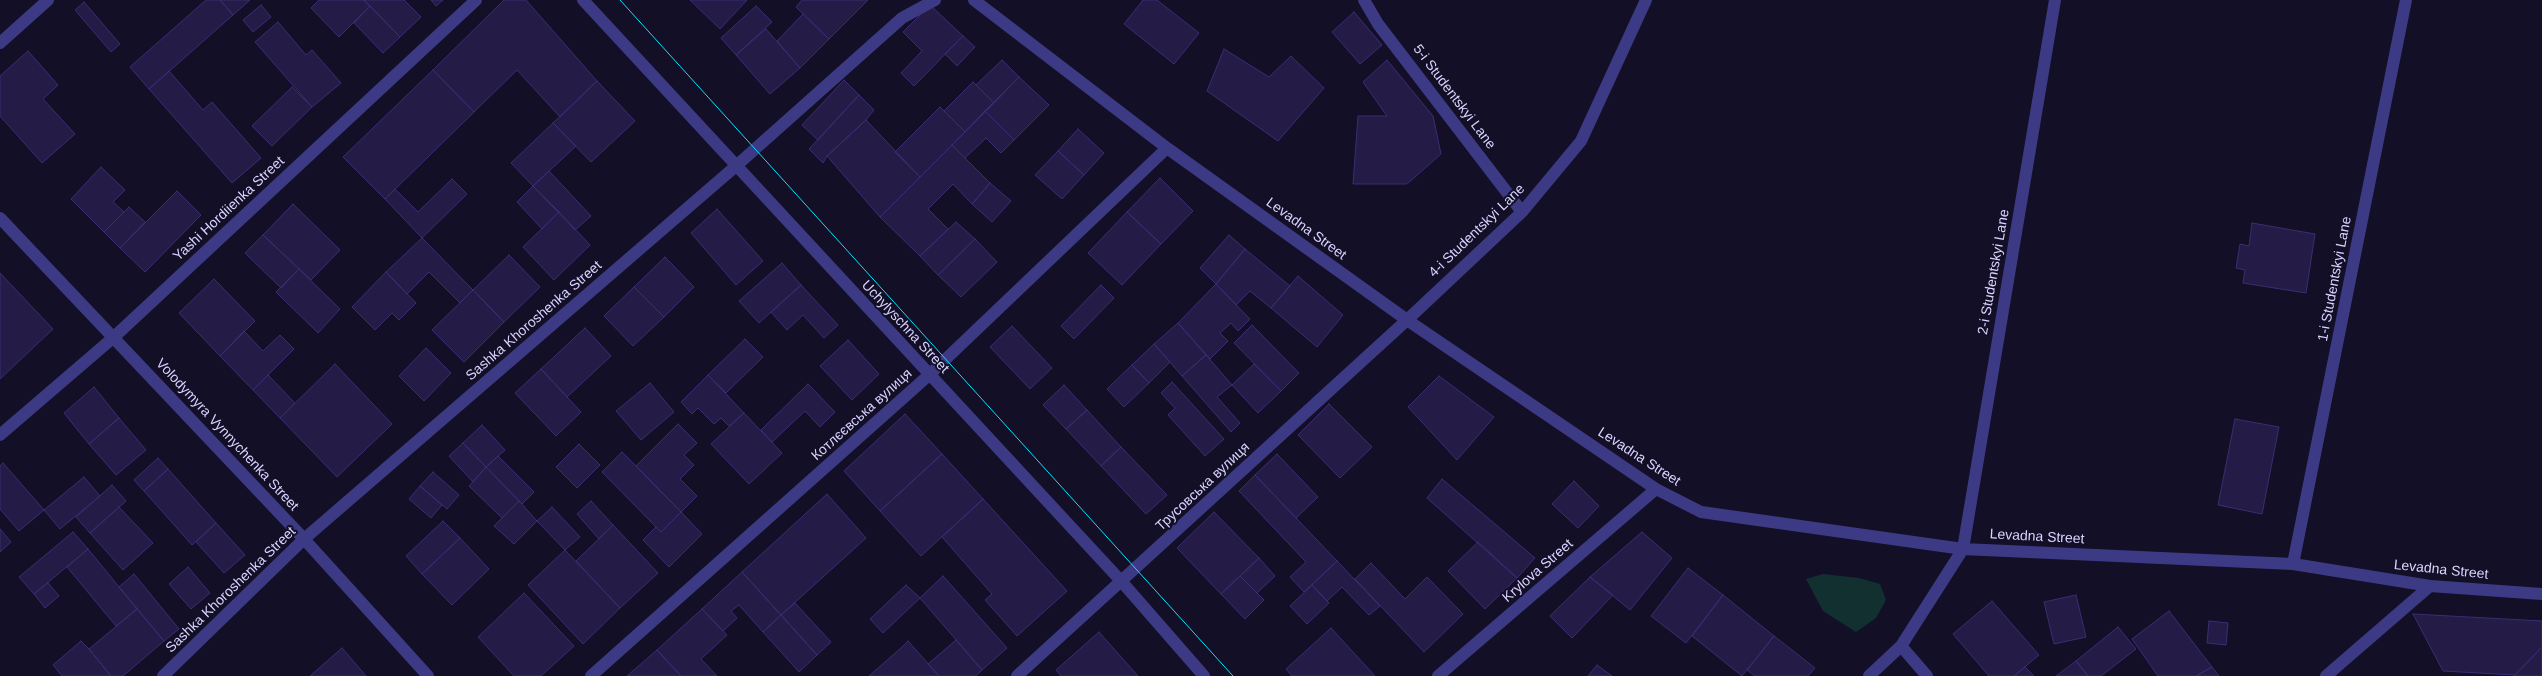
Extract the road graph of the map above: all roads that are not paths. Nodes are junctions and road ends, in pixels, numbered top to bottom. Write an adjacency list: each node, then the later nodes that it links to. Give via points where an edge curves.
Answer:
1 (48, 0): 10 (street)
2 (476, 0): 16 (street, Yashi Hordiienka Street)
3 (583, 0): 12 (street, Uchylyschna Street)
4 (935, 0): 12 (street, Sashka Khoroshenka Street, via 902,18)
5 (974, 0): 11 (street, Levadna Street)
6 (1364, 0): 13 (street, 5-i Studentskyi Lane, via 1378,24)
7 (1646, 0): 13 (street, 4-i Studentskyi Lane, via 1581,142)
8 (2055, 0): 21 (street, 2-i Studentskyi Lane)
9 (2406, 0): 22 (street, 1-i Studentskyi Lane)
10 (0, 43)
11 (1167, 148): 15 (street, Levadna Street); 17 (street, Котлєєвська вулиця)
12 (736, 166): 17 (street, Uchylyschna Street); 20 (street, Sashka Khoroshenka Street)
13 (1522, 212): 15 (street, 4-i Studentskyi Lane)
14 (0, 218): 16 (street, Volodymyra Vynnychenka Street)
15 (1407, 320): 19 (street, Levadna Street); 23 (street, Трусовська вулиця)
16 (114, 337): 18 (street, Yashi Hordiienka Street); 20 (street, Volodymyra Vynnychenka Street)
17 (928, 375): 23 (street, Uchylyschna Street); 29 (street, Котлєєвська вулиця)
18 (0, 436)
19 (1656, 489): 21 (street, Levadna Street, via 1701,512); 32 (street, Krylova Street)
20 (304, 539): 27 (street, Sashka Khoroshenka Street); 28 (street, Volodymyra Vynnychenka Street)
21 (1963, 549): 22 (street, Levadna Street); 26 (street)
22 (2293, 564): 24 (street, Levadna Street)
23 (1122, 582): 30 (street, Трусовська вулиця); 31 (street, Uchylyschna Street)
24 (2430, 586): 25 (street, Levadna Street); 35 (street)
25 (2542, 594)
26 (1901, 646): 33 (street); 34 (street)
27 (163, 676)
28 (428, 676)
29 (591, 676)
30 (1017, 676)
31 (1204, 676)
32 (1438, 676)
33 (1869, 676)
34 (1927, 676)
35 (2326, 676)

